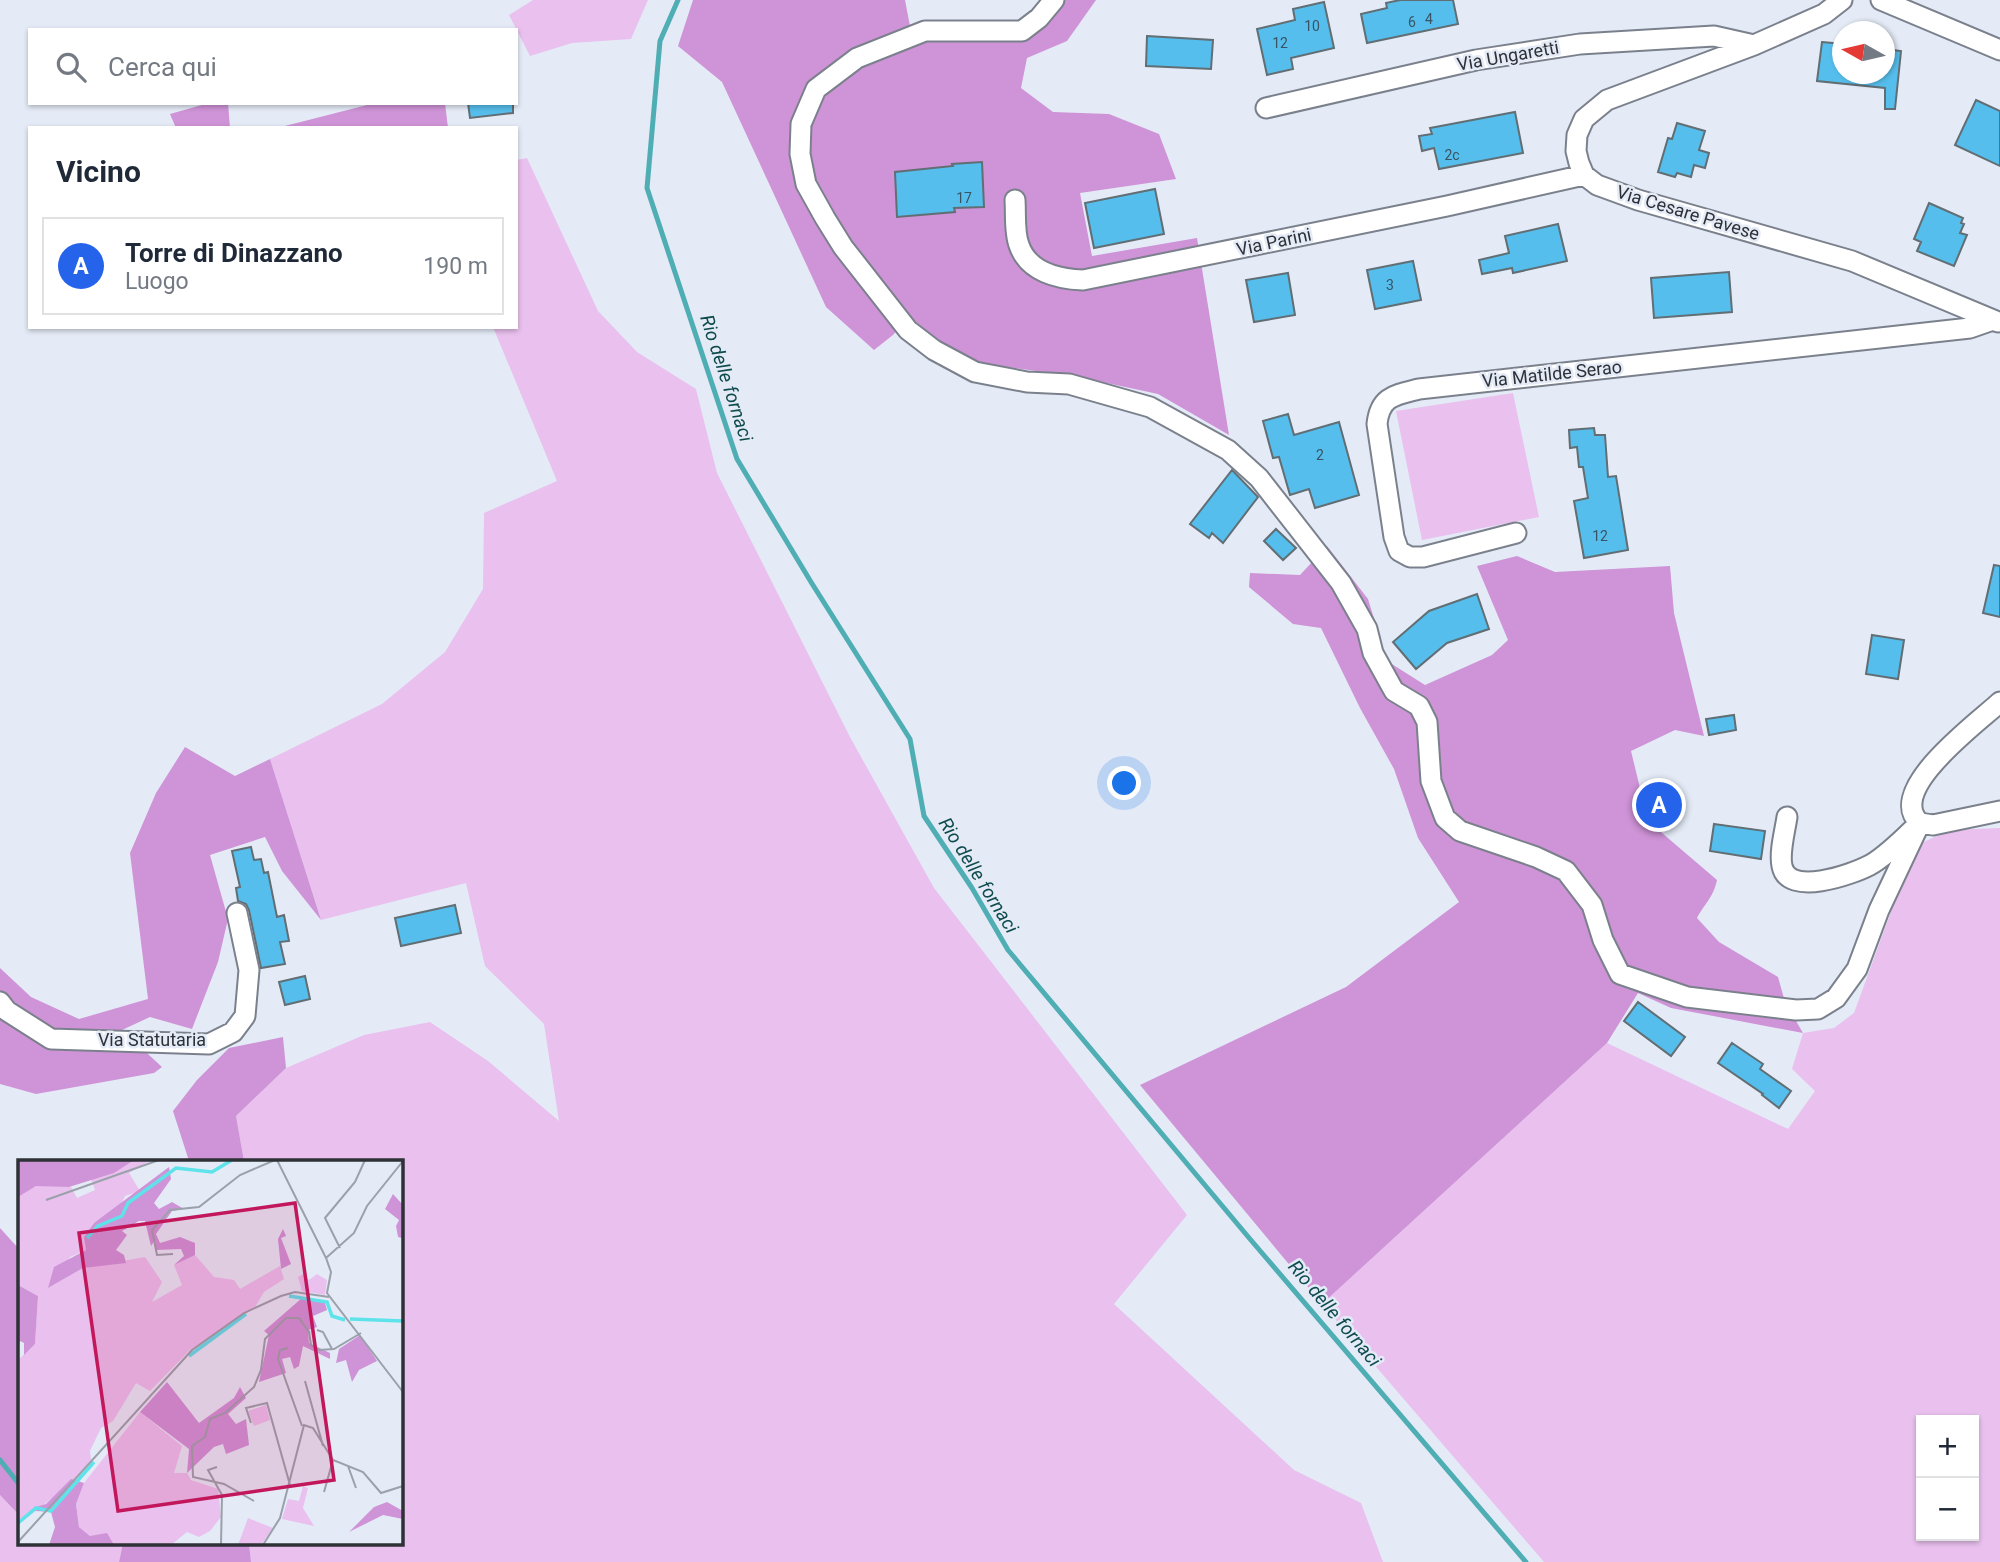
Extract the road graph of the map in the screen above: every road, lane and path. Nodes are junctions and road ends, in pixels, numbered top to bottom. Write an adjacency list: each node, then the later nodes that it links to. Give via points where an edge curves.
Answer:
1 (1054, 0): 14 (street, via 1022,31 925,31 857,58 816,89 801,124 806,184 843,247 908,330 975,372 1069,384 1150,407 1228,450 1259,478 1341,583 1394,691 1419,706 1427,722 1431,781 1445,818 1460,831 1566,871 1592,905 1620,974 1687,997 1818,1009 1836,998 1857,969)
2 (1842, 0): 4 (street, via 1824,14)
3 (1881, 0): 5 (street)
4 (1754, 45): 6 (street, Via Ungaretti, via 1714,36 1580,44 1476,60); 7 (street, via 1595,108 1577,135 1576,151)
5 (2000, 50)
6 (1266, 108)
7 (1584, 175): 8 (street, Via Parini, via 1083,280 1052,276 1027,258 1018,244); 9 (street, Via Cesare Pavese, via 1597,185 1638,200 1852,261)
8 (1015, 200)
9 (1997, 321): 10 (street, Via Matilde Serao, via 1970,328 1419,388 1386,400 1378,411 1377,424 1399,551 1410,557 1423,556)
10 (1516, 533)
11 (2000, 702): 14 (street, via 1946,749 1924,777 1912,805)
12 (2000, 811): 14 (street, via 1933,825)
13 (1787, 817): 14 (street, via 1781,864 1799,883 1871,865)
14 (1920, 823)
15 (237, 913): 16 (street, Via Statutaria, via 249,971 245,1016 233,1032 209,1044 51,1040)
16 (0, 1002)

